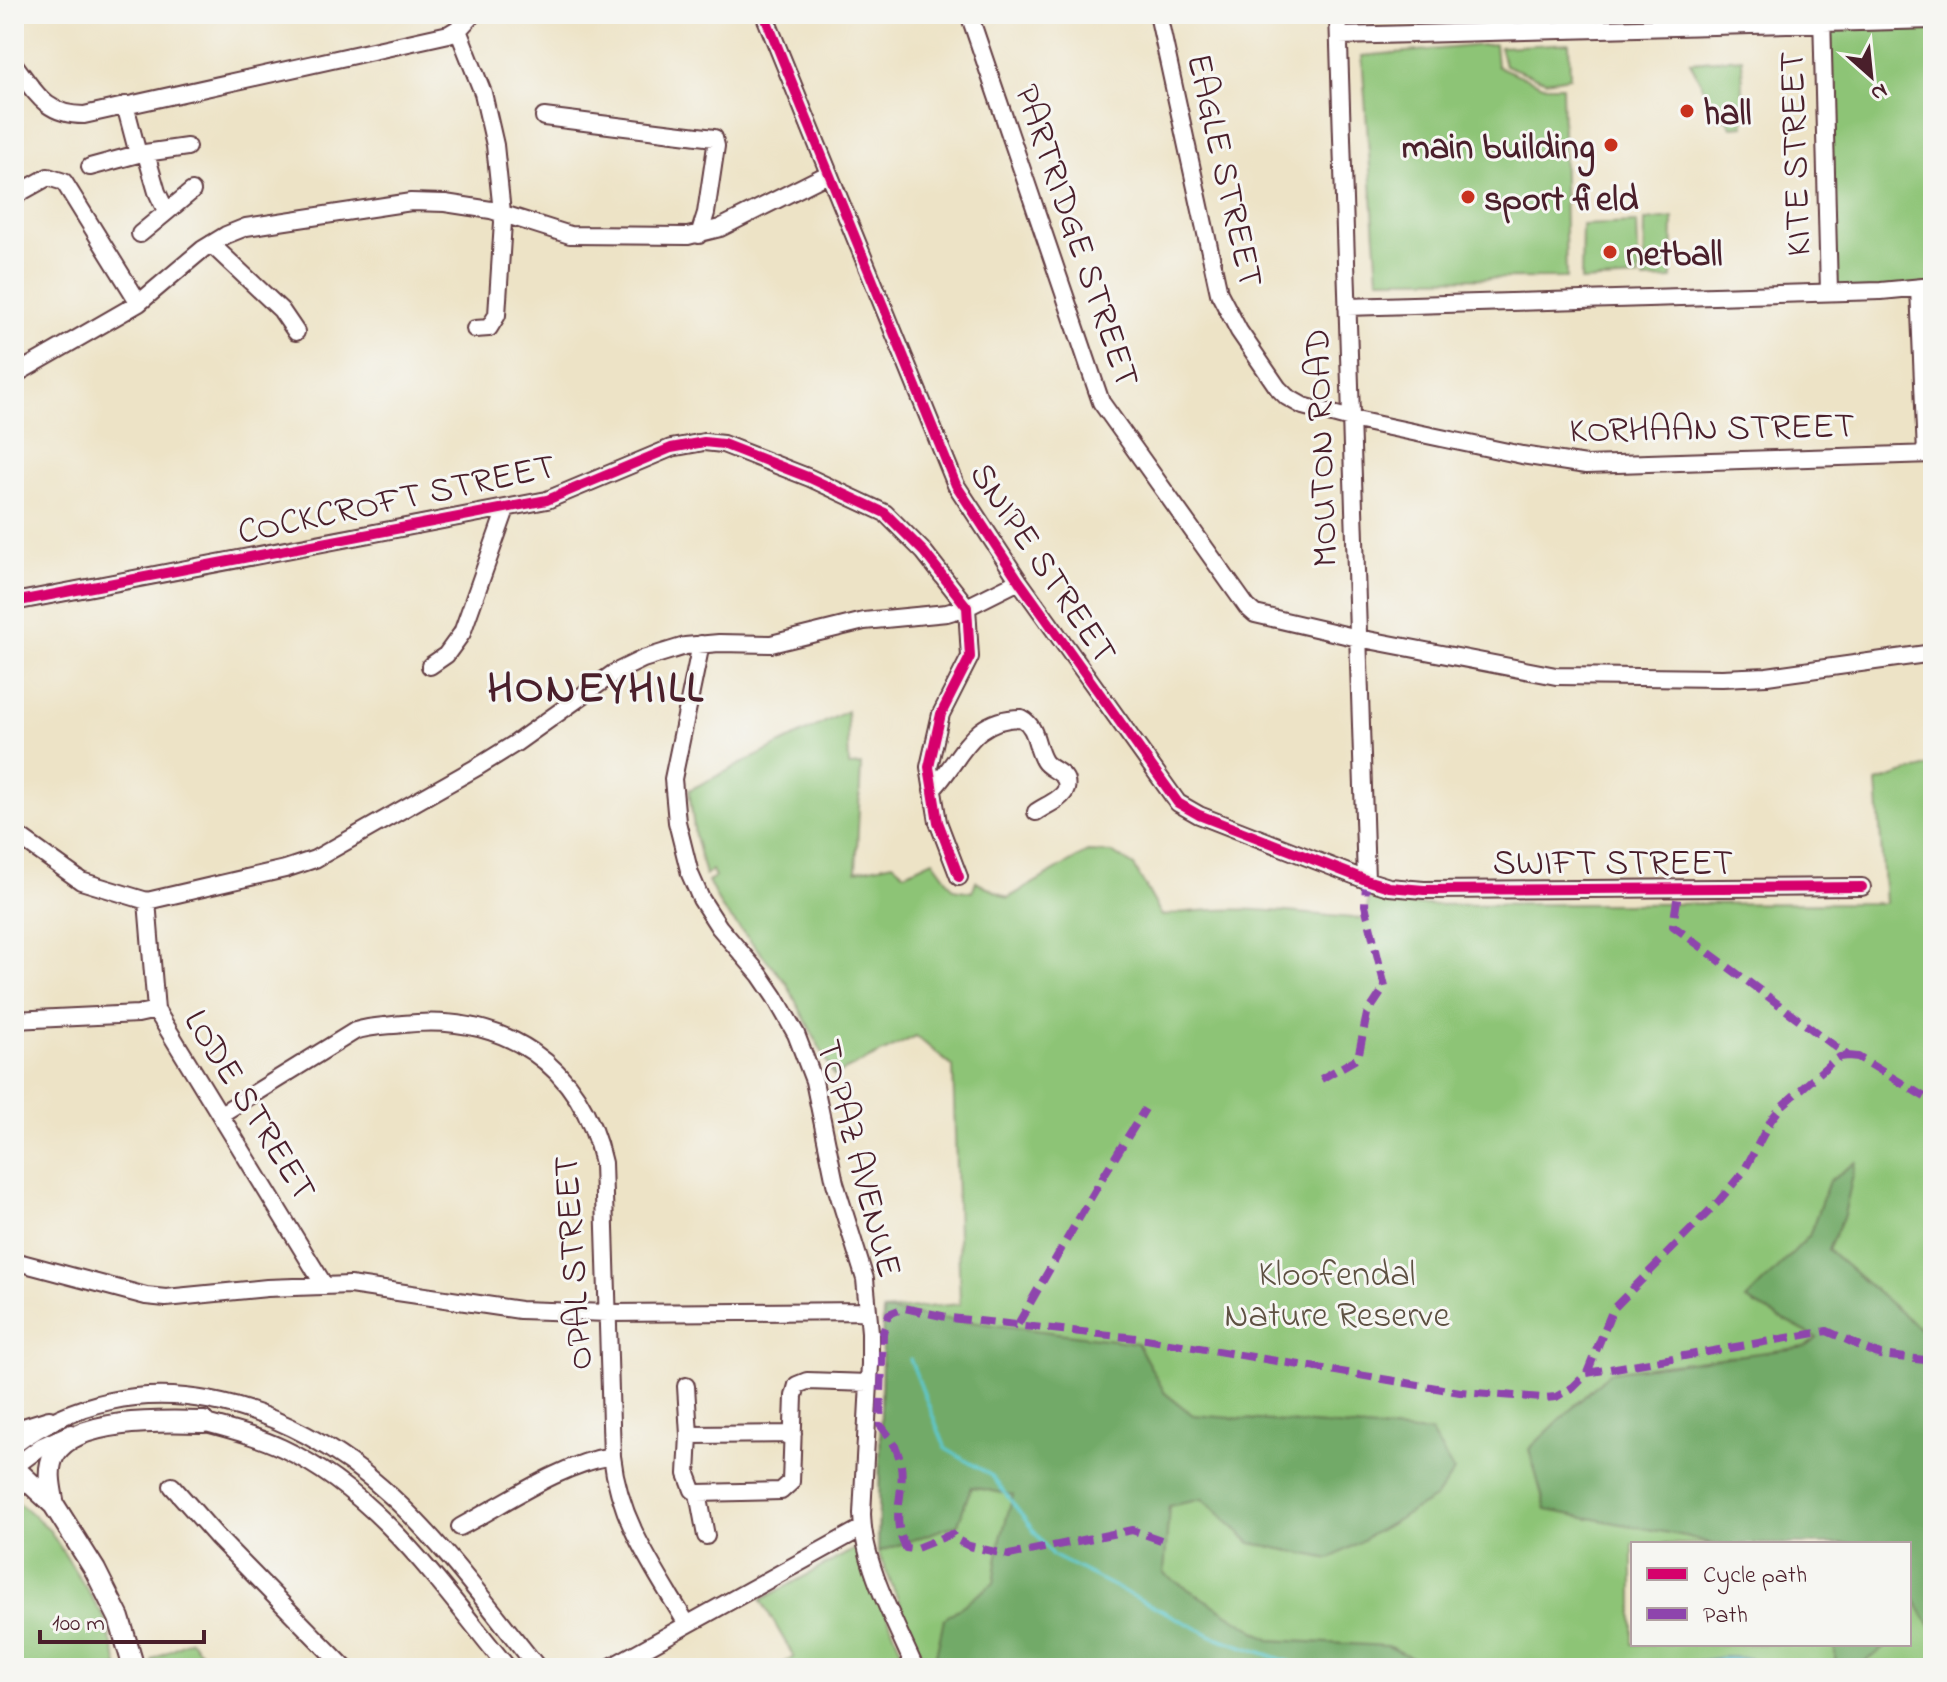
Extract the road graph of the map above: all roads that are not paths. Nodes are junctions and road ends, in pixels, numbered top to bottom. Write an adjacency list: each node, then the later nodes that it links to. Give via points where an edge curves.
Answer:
1 (473, 14): 8 (street)
2 (764, 14): 16 (street, SNIPE STREET)
3 (969, 14): 37 (street, PARTRIDGE STREET, via 1101,402 1249,609)
4 (1158, 14): 31 (street, EAGLE STREET, via 1226,309 1287,397)
5 (1338, 14): 9 (street, MOUTON ROAD)
6 (1822, 18): 7 (street); 9 (street); 25 (street, KITE STREET)
7 (1933, 20)
8 (458, 30): 11 (street); 20 (street, via 491,121)
9 (1339, 36): 27 (street, MOUTON ROAD)
10 (14, 64): 11 (street, via 41,100 59,113 84,115)
11 (125, 105): 14 (street)
12 (544, 117): 22 (street, via 714,138)
13 (187, 147): 14 (street)
14 (142, 154): 15 (street); 19 (street)
15 (90, 167)
16 (828, 174): 22 (street); 34 (street, SNIPE STREET, via 952,478)
17 (192, 191): 19 (street)
18 (14, 196): 26 (street, via 53,177 64,182)
19 (166, 211): 21 (street)
20 (502, 213): 22 (street, via 570,235); 23 (street, via 456,204 397,202 255,225); 28 (street, via 497,315 489,328)
21 (140, 234)
22 (699, 235)
23 (211, 244): 26 (street); 29 (street, via 273,302)
24 (1926, 287): 25 (street); 32 (street)
25 (1829, 292): 27 (street)
26 (139, 303): 30 (street)
27 (1347, 307): 31 (street, MOUTON ROAD)
28 (475, 329)
29 (296, 332)
30 (14, 375)
31 (1351, 419): 32 (street, KORHAAN STREET, via 1586,465); 37 (street, MOUTON ROAD)
32 (1930, 454)
33 (506, 509): 35 (street, COCKCROFT STREET); 36 (street, COCKCROFT STREET, via 567,493 671,448 723,444 885,513); 40 (street, via 462,633)
34 (1019, 581): 36 (street); 45 (street, SNIPE STREET, via 1178,803)
35 (14, 602)
36 (967, 607): 38 (street, via 939,615 864,621 780,643); 41 (street, via 970,657 936,731 930,755)
37 (1358, 638): 39 (street, PARTRIDGE STREET, via 1535,674 1581,677 1767,676); 45 (street, MOUTON ROAD)
38 (701, 644): 47 (street, via 670,649 614,673 503,752 315,859); 53 (street, TOPAZ AVENUE, via 673,779 681,838 694,886 708,912 769,987 804,1053 865,1279)
39 (1933, 653)
40 (430, 666)
41 (932, 790): 42 (street, via 972,736 1005,718 1021,718 1032,727 1045,763 1066,780 1062,795); 44 (street)
42 (1036, 812)
43 (14, 833): 47 (street, via 81,881)
44 (959, 877)
45 (1366, 880): 46 (street, SWIFT STREET, via 1424,890)
46 (1862, 887)
47 (147, 901): 48 (street, LODE STREET)
48 (156, 1010): 49 (street); 50 (street, LODE STREET)
49 (14, 1020)
50 (221, 1114): 52 (street, LODE STREET); 54 (street, OPAL STREET, via 363,1029 439,1022 511,1037 560,1075 599,1146)
51 (14, 1261): 52 (street, via 166,1298)
52 (324, 1285): 54 (street, via 501,1308)
53 (867, 1311): 54 (street); 55 (street, TOPAZ AVENUE)
54 (608, 1313): 63 (street, OPAL STREET)
55 (869, 1383): 60 (street, via 800,1383 794,1390); 70 (street, TOPAZ AVENUE)
56 (686, 1386): 61 (street)
57 (49, 1421): 59 (main road); 62 (street); 76 (street, via 122,1398 177,1395 219,1401 287,1425 350,1462 398,1503)
58 (204, 1422): 64 (street, via 166,1414 112,1419 42,1446); 68 (main road, via 149,1420 96,1430 64,1445 52,1459 50,1480); 75 (street, via 284,1449 345,1486 399,1536)
59 (14, 1432)
60 (793, 1434): 61 (street); 67 (street, via 787,1489)
61 (689, 1435): 67 (street, via 687,1474)
62 (14, 1445)
63 (612, 1456): 69 (street, via 559,1474); 72 (street, OPAL STREET, via 627,1518)
64 (14, 1467): 68 (main road)
65 (14, 1486): 68 (main road)
66 (172, 1486): 74 (street)
67 (698, 1493): 71 (street)
68 (58, 1513): 73 (main road, via 107,1592)
69 (460, 1527)
70 (862, 1528): 72 (street); 78 (street, TOPAZ AVENUE)
71 (706, 1536)
72 (687, 1624): 77 (street)
73 (134, 1668)
74 (345, 1668)
75 (508, 1668)
76 (538, 1668)
77 (609, 1668)
78 (915, 1668)

